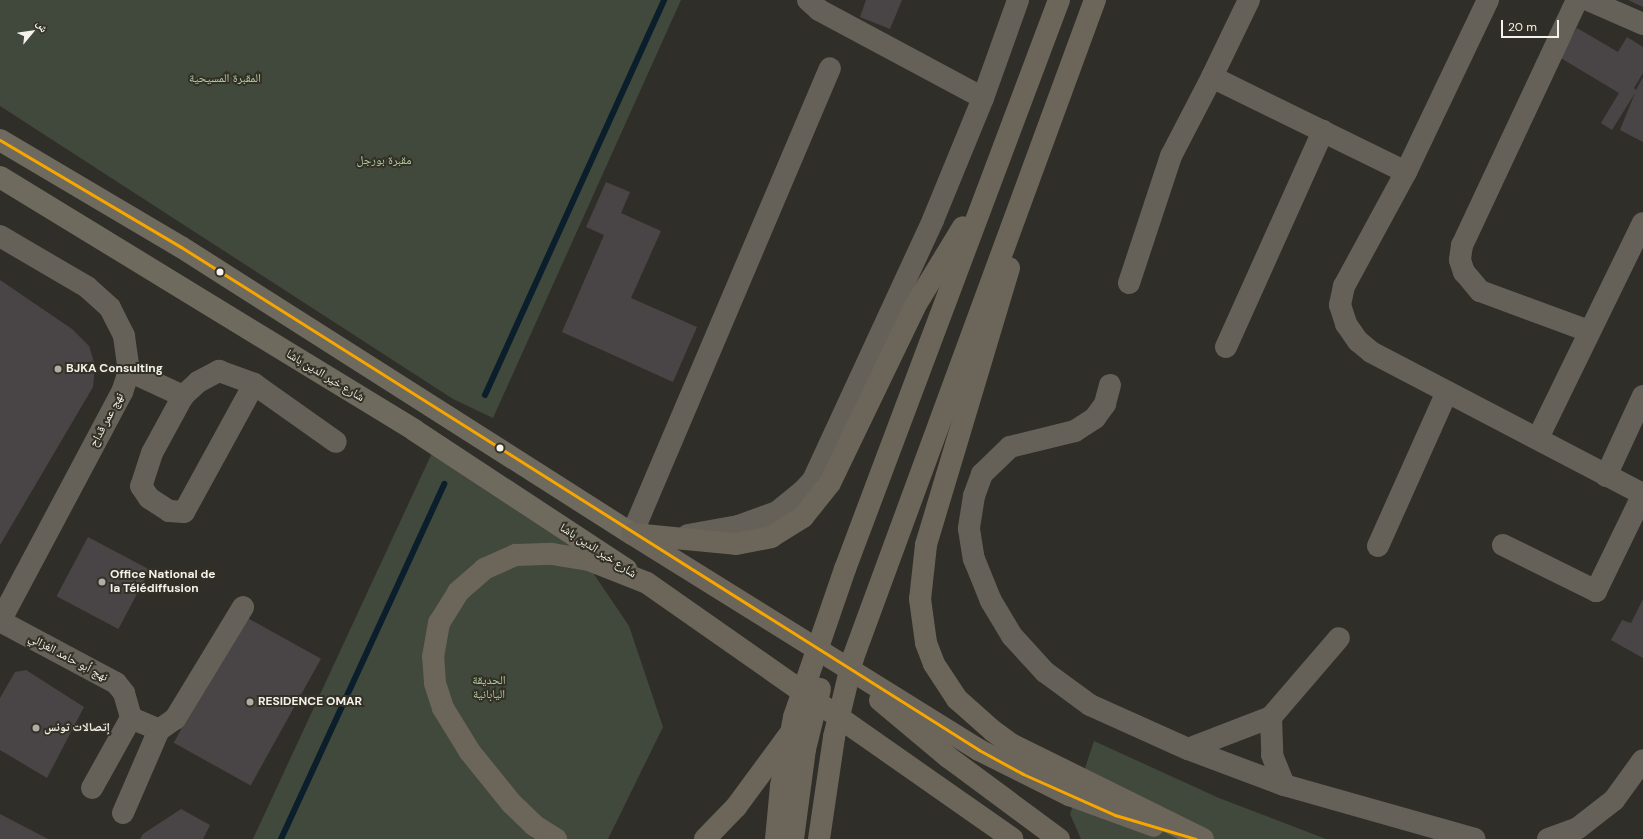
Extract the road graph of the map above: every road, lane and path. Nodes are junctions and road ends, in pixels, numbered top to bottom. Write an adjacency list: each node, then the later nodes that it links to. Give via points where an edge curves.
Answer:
1 (808, 0): 12 (street, via 819,10)
2 (1018, 0): 12 (street)
3 (1059, 0): 18 (highway)
4 (1095, 0): 14 (highway)
5 (1249, 0): 11 (street)
6 (1488, 0): 16 (street)
7 (1577, 0): 22 (street, via 1462,245 1460,260 1467,277 1480,291)
8 (1588, 0): 9 (street)
9 (1643, 24)
10 (830, 68): 34 (street)
11 (1212, 77): 13 (street); 21 (street, via 1171,156)
12 (983, 98): 35 (street, via 933,220 813,480 790,503 757,520 717,531)
13 (1323, 131): 16 (street); 23 (street)
14 (1044, 134): 58 (highway, via 853,658 834,737); 61 (highway, via 1030,201 932,519 922,572 921,621 931,657 946,683 972,715 992,731 1011,744)
15 (0, 140): 34 (main road, via 181,248)
16 (1406, 172): 27 (street, via 1344,286 1340,305 1346,324 1358,341 1388,362)
17 (0, 177): 39 (main road, شارع خير الدين باشا, via 414,430)
18 (979, 207): 35 (highway, via 929,280 837,470 803,517 788,528 754,542 717,544); 38 (highway)
19 (1643, 223): 22 (street)
20 (0, 236): 24 (street, نهج عمر قداح, via 87,287 110,308 124,336)
21 (1129, 283)
22 (1589, 331): 30 (street)
23 (1226, 347)
24 (129, 371): 28 (street); 41 (street, نهج عمر قداح, via 122,392)
25 (254, 384): 28 (street, via 219,371 198,382); 28 (street, via 184,512 169,511 149,498 141,486 152,453); 31 (street)
26 (1110, 385): 48 (street, via 1105,404 1095,418 1075,431 1010,448 982,474 974,496 969,529 974,559 992,601 1012,636 1045,672 1090,705)
27 (1447, 392): 30 (street); 37 (street)
28 (183, 396)
29 (1643, 396): 32 (street)
30 (1538, 438): 32 (street)
31 (336, 442)
32 (1606, 476): 33 (street)
33 (1643, 494): 36 (street, via 1596,591)
34 (632, 534): 35 (highway); 43 (highway)
35 (676, 536)
36 (1503, 545)
37 (1378, 546)
38 (845, 569): 46 (highway); 57 (highway, via 836,632 805,749)
39 (646, 583): 53 (highway); 54 (highway, via 589,560 552,554 516,555 484,569 458,592 439,623 433,657 435,683 443,708 456,731 512,804 534,825)
40 (243, 606): 47 (street, via 175,719)
41 (0, 621): 45 (street, نهج أبو حامد الغزالي, via 116,683 124,694)
42 (1339, 638): 44 (street, via 1287,702)
43 (843, 664): 59 (highway, via 911,728); 60 (highway, via 1023,774 1115,814)
44 (1271, 717): 48 (street); 50 (street, via 1272,755)
45 (131, 718): 47 (street); 51 (street)
46 (792, 725): 55 (highway, via 736,807); 56 (highway)
47 (159, 730): 52 (street)
48 (1188, 749): 50 (street)
49 (1643, 760): 63 (street, via 1614,800 1578,828)
50 (1284, 785): 62 (street)
51 (92, 788)
52 (123, 814)
53 (1008, 836)
54 (556, 839)
55 (705, 839)
56 (776, 839)
57 (793, 839)
58 (819, 839)
59 (1059, 839)
60 (1196, 839)
61 (1202, 839)
62 (1475, 839)
63 (1548, 839)

